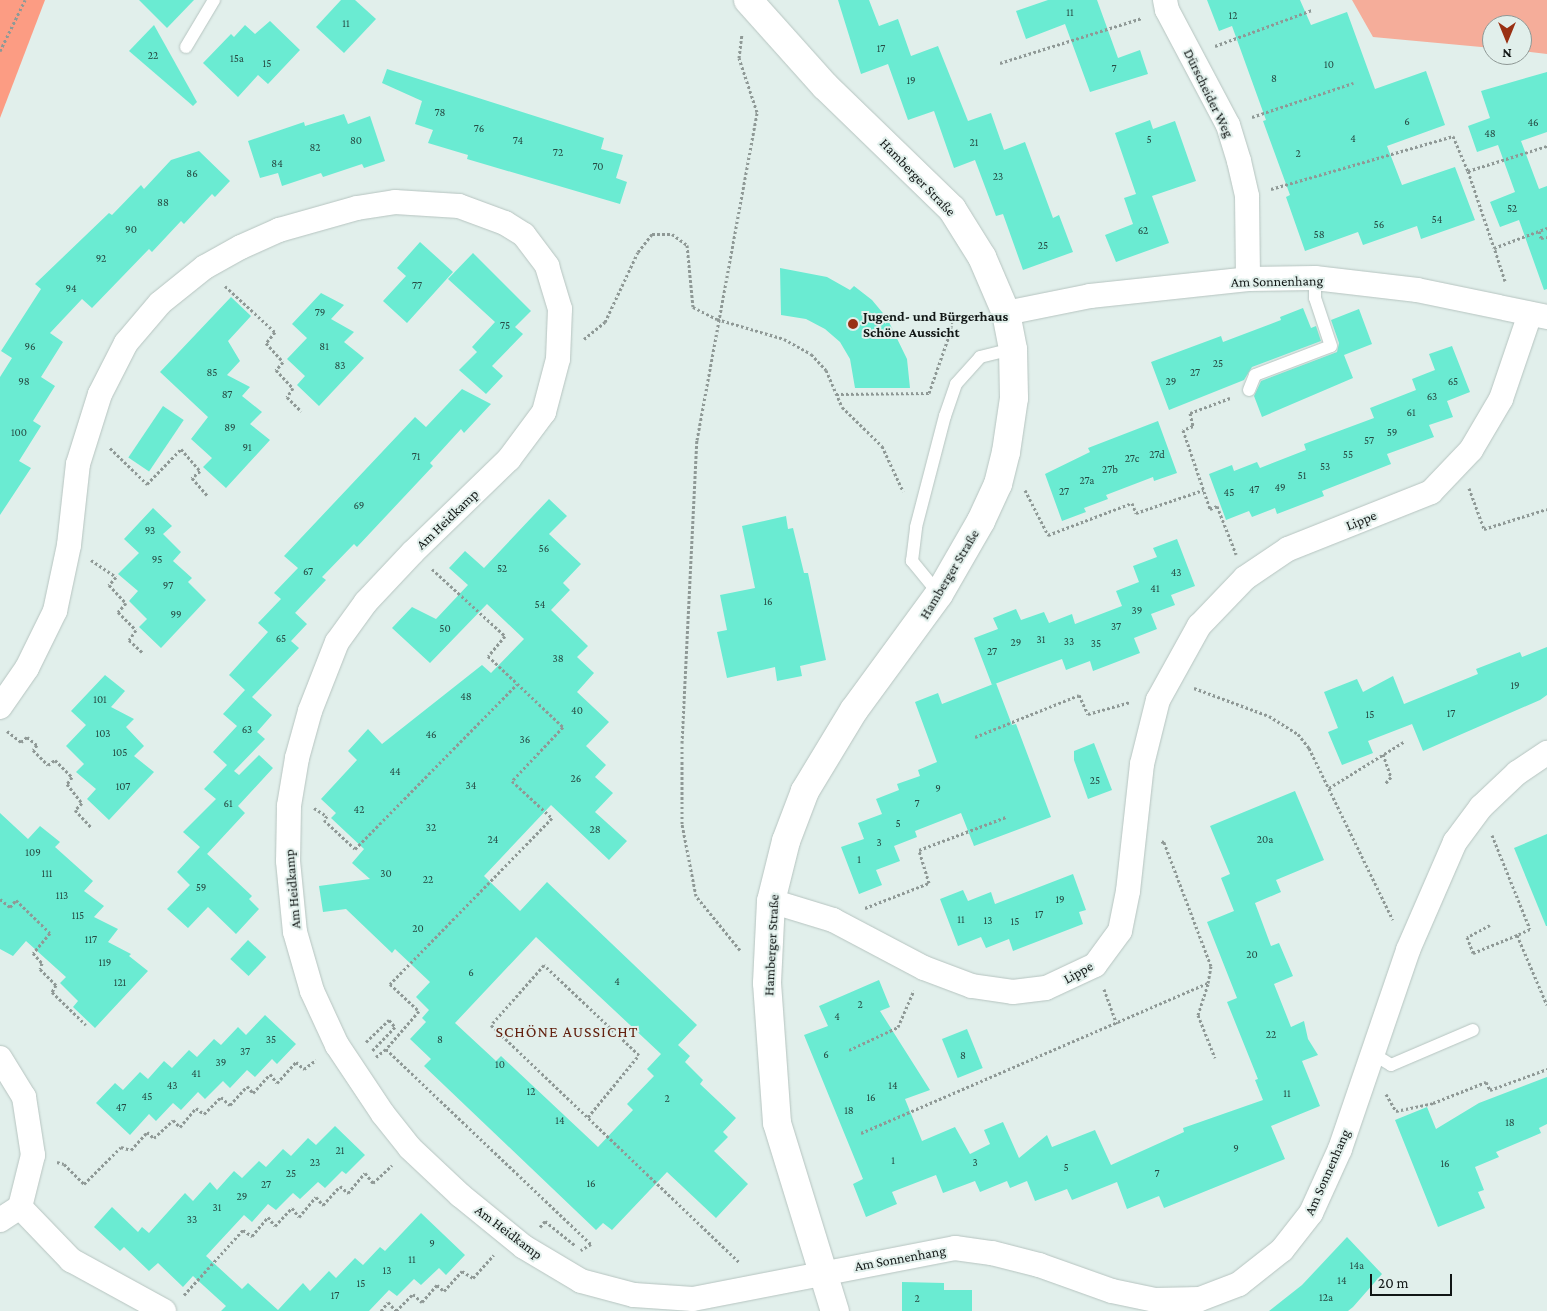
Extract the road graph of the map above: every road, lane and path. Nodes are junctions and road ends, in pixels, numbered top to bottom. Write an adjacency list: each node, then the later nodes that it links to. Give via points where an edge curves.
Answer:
1 (25, 0): 7 (path)
2 (214, 0): 6 (lane)
3 (753, 5): 22 (street, Hamberger Straße, via 825,86 952,209 982,257); 25 (path, via 742,36 739,58 757,112)
4 (1166, 5): 8 (street, Dürscheider Weg); 9 (path)
5 (1312, 10): 8 (path)
6 (186, 47)
7 (0, 51)
8 (1190, 56): 11 (street, Dürscheider Weg)
9 (1000, 63)
10 (1353, 83): 11 (path)
11 (1228, 125): 14 (street, Dürscheider Weg)
12 (1547, 146): 13 (path)
13 (1468, 171): 14 (path, via 1453,136); 18 (path)
14 (1247, 196): 21 (street, Dürscheider Weg)
15 (1547, 228): 16 (path)
16 (1538, 232): 17 (path, via 1542,238); 18 (path)
17 (1547, 236)
18 (1494, 248): 23 (path)
19 (206, 267): 27 (street, Am Heidkamp, via 278,230 357,208 394,202 459,206 505,223 524,235 538,251 547,266 560,309); 30 (path, via 275,332 266,343 284,362 276,370 293,388 287,397); 31 (street, Am Heidkamp, via 160,303 126,343 100,394)
20 (1315, 278): 21 (street, Am Sonnenhang); 23 (street, Am Sonnenhang, via 1417,290); 28 (lane, via 1316,298 1332,346 1256,375)
21 (1248, 279): 22 (street, Am Sonnenhang, via 1090,296)
22 (1006, 313): 26 (street, Hamberger Straße)
23 (1531, 314): 33 (street, Lippe, via 1501,399 1471,450)
24 (953, 315): 29 (path, via 950,333 928,393)
25 (716, 319): 27 (path, via 693,307 687,245 672,234 652,234 638,252 605,322); 29 (path, via 784,339 811,354 826,370); 67 (path, via 697,440 682,743 682,824 696,896)
26 (1013, 349): 32 (street, Hamberger Straße, via 1014,398); 37 (lane, via 980,357 956,384 944,416)
27 (558, 359): 39 (street, Am Heidkamp, via 544,412 509,459)
28 (1249, 390): 34 (path, via 1190,413 1193,426 1183,430)
29 (836, 394): 37 (path, via 842,407 882,446 900,481)
30 (301, 410)
31 (85, 435): 35 (path, via 111,448 147,484 181,449 200,471 192,478); 38 (street, Am Heidkamp, via 78,464)
32 (1006, 452): 34 (path, via 1048,535 1132,503 1136,513); 41 (street, Hamberger Straße, via 998,484 981,521)
33 (1459, 462): 36 (path, via 1484,529); 40 (street, Lippe, via 1431,492 1288,549)
34 (1203, 490): 40 (path, via 1210,509 1217,506)
35 (208, 495)
36 (1547, 509)
37 (916, 527): 41 (lane, via 912,561)
38 (69, 545): 42 (path, via 116,577 108,585 126,603 118,612 136,630 129,640); 46 (street, Am Heidkamp, via 55,611 27,668)
39 (413, 552): 44 (path, via 505,636 488,656); 54 (street, Am Heidkamp, via 366,602 337,642 310,711 297,758)
40 (1245, 578): 43 (street, Lippe, via 1199,626)
41 (939, 594): 60 (street, Hamberger Straße, via 854,710 814,774 786,842)
42 (143, 653)
43 (1168, 678): 45 (street, Lippe); 53 (path, via 1269,716 1298,734 1309,748)
44 (517, 684): 54 (path, via 355,849 324,820 327,816 318,809); 73 (path, via 563,727 512,781 552,818 390,984 419,1011)
45 (1158, 700): 48 (path, via 1125,702 1088,714 1078,695); 58 (street, Lippe, via 1142,764)
46 (0, 707)
47 (0, 724): 57 (path, via 21,742 27,737 37,745 33,750 48,765 56,760 72,776 66,784 82,803 75,810)
48 (975, 737)
49 (1405, 741): 51 (path)
50 (1547, 753): 55 (street, Am Sonnenhang, via 1517,773)
51 (1383, 754): 52 (path, via 1391,778); 53 (path)
52 (1385, 784)
53 (1328, 788): 64 (path)
54 (289, 806): 75 (street, Am Heidkamp, via 288,861 295,932 312,991)
55 (1480, 807): 63 (path, via 1530,929); 64 (street, Am Sonnenhang, via 1455,842)
56 (1006, 817): 61 (path, via 919,850 929,883)
57 (91, 827)
58 (1132, 836): 65 (street, Lippe, via 1128,891 1120,931); 68 (path, via 1164,842 1211,966)
59 (0, 899): 71 (path, via 10,907 16,900 50,933 33,953 42,963 40,970 56,985 52,992)
60 (771, 901): 61 (street, Lippe); 67 (street, Hamberger Straße)
61 (832, 920): 66 (street, Lippe)
62 (1490, 925): 63 (path, via 1467,937 1473,953)
63 (1517, 935): 69 (path)
64 (1408, 950): 78 (street, Am Sonnenhang)
65 (1095, 965): 66 (street, Lippe, via 1046,988 1013,992 972,986); 70 (path)
66 (924, 968): 74 (path, via 898,1028)
67 (767, 983): 88 (street, Hamberger Straße, via 777,1123)
68 (1208, 983): 70 (path); 77 (path, via 1198,1016)
69 (1547, 1005)
70 (1117, 1024): 81 (path)
71 (86, 1025)
72 (1473, 1030): 78 (lane, via 1391,1065)
73 (386, 1049): 75 (path, via 377,1058 371,1052 395,1026 389,1020); 86 (path, via 591,1244 582,1251)
74 (849, 1050)
75 (341, 1053): 82 (street, Am Heidkamp); 83 (path, via 304,1069 296,1062 277,1083 270,1074 253,1093 247,1086 230,1105 220,1096 204,1114 196,1108 180,1127 173,1120 154,1138 146,1132 131,1150 121,1147 84,1184 64,1164)
76 (0, 1058): 83 (street, via 24,1098)
77 (1215, 1058)
78 (1371, 1059): 79 (path, via 1396,1111 1433,1102 1486,1082 1490,1090); 88 (street, Am Sonnenhang, via 1340,1148 1311,1212 1282,1250 1231,1287 1200,1299 1155,1300 1112,1291 1039,1265 955,1248)
79 (1547, 1069)
80 (588, 1117): 80 (path, via 491,1025 544,965 639,1055); 89 (path)
81 (861, 1133)
82 (410, 1148): 87 (street, Am Heidkamp, via 460,1195); 90 (path, via 373,1183 365,1173 348,1193 340,1186 323,1205 316,1197 298,1217 292,1208 275,1226 268,1217 252,1236 243,1230)
83 (33, 1155): 84 (street)
84 (20, 1207): 85 (street); 91 (street, via 70,1260)
85 (0, 1220)
86 (556, 1230)
87 (512, 1236): 89 (street, Am Heidkamp, via 581,1281 634,1295 693,1299); 92 (path, via 473,1278 462,1271 444,1291 437,1285 422,1302 412,1294 396,1311 388,1302)
88 (822, 1272): 89 (street, Am Heidkamp); 93 (street, Hamberger Straße)
89 (764, 1286)
90 (182, 1296)
91 (164, 1311)
92 (381, 1311)
93 (835, 1311)

